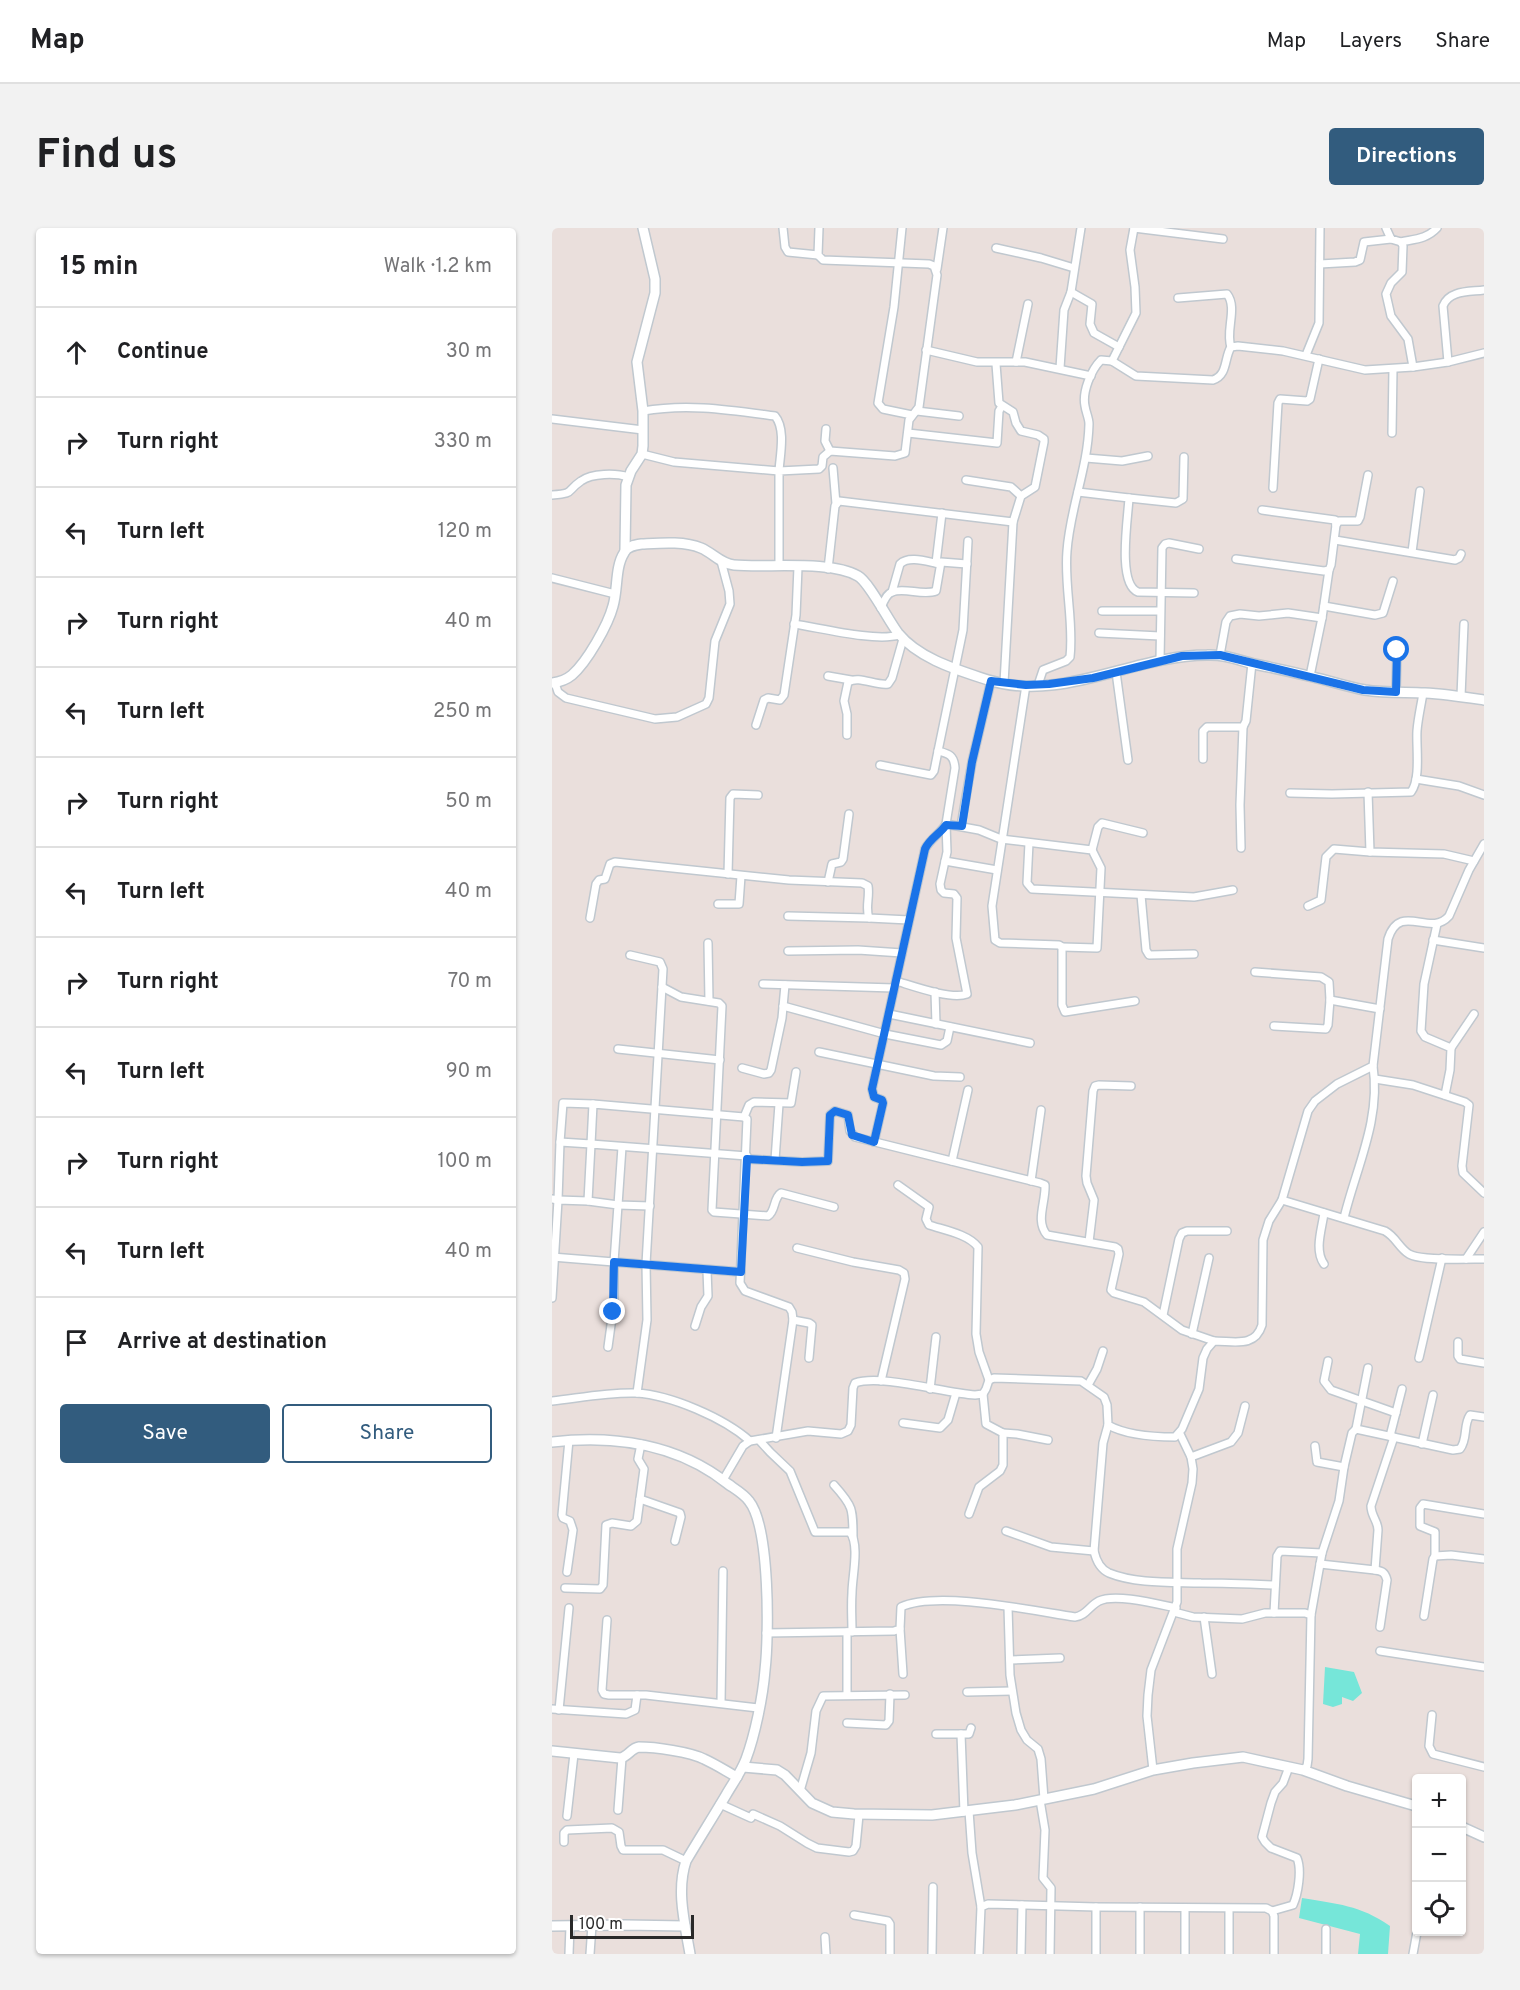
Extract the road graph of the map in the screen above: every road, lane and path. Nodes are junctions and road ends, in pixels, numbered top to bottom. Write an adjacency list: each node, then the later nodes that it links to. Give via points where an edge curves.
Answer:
1 (643, 228): 39 (street, via 655,279 654,301 637,362)
2 (783, 228): 15 (street, via 788,252)
3 (819, 228): 15 (street)
4 (902, 228): 16 (street)
5 (943, 228): 19 (street)
6 (1081, 228): 18 (street)
7 (1134, 228): 11 (street); 24 (street, via 1130,250 1136,313)
8 (1320, 228): 17 (street)
9 (1386, 228): 12 (street)
10 (1437, 228): 13 (street, via 1423,238)
11 (1222, 239)
12 (1391, 239): 13 (street); 17 (street, via 1364,242 1360,260 1355,262)
13 (1401, 242): 34 (street, via 1402,272 1386,294 1391,316 1408,339)
14 (996, 248): 18 (street)
15 (818, 255): 16 (street, via 823,260)
16 (899, 263): 19 (street, via 929,264); 40 (street, via 878,404 883,409)
17 (1320, 264): 28 (street, via 1319,323)
18 (1074, 268): 21 (street)
19 (937, 269): 26 (street)
20 (1484, 290): 32 (street, via 1445,299)
21 (1071, 292): 24 (street, via 1092,303 1090,324 1094,333); 35 (street, via 1064,310)
22 (1178, 298): 25 (street, via 1223,293 1230,297)
23 (1028, 303): 31 (street)
24 (1119, 347): 30 (street)
25 (1231, 347): 28 (street); 30 (street, via 1223,373 1213,380 1136,376)
26 (926, 350): 33 (street); 40 (street)
27 (1484, 353): 32 (street)
28 (1305, 355): 29 (street)
29 (1319, 359): 36 (street, via 1365,370); 57 (street, via 1310,399 1284,398 1278,403)
30 (1112, 361): 37 (street, via 1101,360)
31 (1016, 362): 33 (street); 35 (street)
32 (1448, 362): 34 (street)
33 (996, 363): 38 (street)
34 (1413, 367): 36 (street)
35 (1060, 368): 37 (street)
36 (1393, 369): 45 (street)
37 (1091, 376): 51 (street, via 1084,400 1089,422)
38 (1002, 406): 46 (street, via 997,443); 61 (street, via 1013,412 1021,431 1044,439 1035,487)
39 (643, 411): 44 (street); 53 (street, via 707,407 775,416 781,429)
40 (915, 413): 41 (street); 46 (street, via 909,420)
41 (959, 416)
42 (552, 419): 44 (street)
43 (826, 429): 47 (street, via 825,441)
44 (643, 430): 48 (street)
45 (1392, 432)
46 (908, 433): 47 (street, via 907,448 901,456)
47 (830, 451): 53 (street, via 819,469)
48 (642, 454): 53 (street, via 674,462); 55 (street)
49 (1148, 456): 51 (street, via 1122,461)
50 (1184, 457): 62 (street, via 1181,502)
51 (1086, 458): 59 (street)
52 (833, 468): 63 (street)
53 (779, 471): 78 (street)
54 (1368, 475): 67 (street, via 1358,521 1339,521)
55 (628, 477): 60 (street, via 612,474 588,478 567,494); 71 (street)
56 (966, 480): 61 (street, via 1011,487)
57 (1272, 488)
58 (1420, 491): 72 (street)
59 (1078, 492): 62 (street); 111 (street, via 1066,553 1070,657 1043,670)
60 (552, 495)
61 (1021, 496): 66 (street)
62 (1129, 498): 85 (street, via 1129,584 1138,592)
63 (836, 504): 65 (street, via 847,501); 80 (street)
64 (1262, 510): 67 (street, via 1332,519)
65 (942, 513): 66 (street); 76 (street)
66 (1013, 522): 109 (street)
67 (1336, 525): 68 (street)
68 (1335, 540): 72 (street); 81 (street)
69 (968, 542): 77 (street)
70 (1198, 549): 85 (street, via 1165,544)
71 (625, 550): 75 (street, via 641,544 688,545); 87 (street)
72 (1412, 552): 73 (street, via 1455,560)
73 (1461, 554)
74 (1236, 559): 81 (street)
75 (721, 561): 78 (street, via 734,565); 108 (street, via 730,604 715,641 709,698 701,707 677,717 655,719 566,698)
76 (938, 564): 77 (street); 84 (street, via 902,561); 84 (street, via 936,591)
77 (967, 564): 102 (street)
78 (779, 565): 79 (street)
79 (798, 567): 80 (street); 93 (street)
80 (828, 569): 89 (street, via 860,577)
81 (1329, 570): 88 (street)
82 (552, 578): 87 (street)
83 (1394, 581): 88 (street, via 1383,613)
84 (892, 592): 89 (street)
85 (1161, 592): 86 (street); 91 (street)
86 (1194, 593)
87 (615, 594): 108 (street, via 609,618 588,654 573,674)
88 (1324, 606): 92 (street)
89 (880, 608): 97 (street)
90 (1102, 611): 91 (street)
91 (1160, 611): 96 (street)
92 (1322, 618): 99 (street, via 1288,613 1230,616); 105 (street)
93 (794, 624): 97 (street); 116 (street, via 783,698 764,700)
94 (1464, 624): 114 (street)
95 (1098, 633): 96 (street)
96 (1160, 636): 100 (street)
97 (901, 637): 102 (street, via 923,654); 106 (street, via 888,684)
98 (1397, 650): 112 (street)
99 (1220, 655): 100 (street); 101 (street)
100 (1160, 660): 103 (street)
101 (1252, 663): 105 (street); 117 (street)
102 (956, 668): 107 (street); 119 (street)
103 (1116, 672): 111 (street); 121 (street)
104 (828, 676): 106 (street)
105 (1310, 676): 112 (street, via 1363,690)
106 (851, 680): 118 (street, via 844,701)
107 (991, 681): 109 (street); 130 (street)
108 (554, 683)
109 (1004, 684): 110 (street)
110 (1026, 685): 111 (street); 132 (street)
111 (1038, 685)
112 (1396, 692): 113 (street)
113 (1424, 693): 114 (street); 123 (street, via 1417,733)
114 (1461, 696): 115 (street)
115 (1484, 699)
116 (756, 725)
117 (1243, 727): 120 (street, via 1206,727); 135 (street)
118 (847, 735)
119 (938, 751): 122 (street, via 931,775); 129 (street, via 951,755 955,768)
120 (1203, 759)
121 (1128, 760)
122 (880, 765)
123 (1416, 779): 124 (street, via 1411,792); 127 (street, via 1459,786)
124 (1368, 792): 125 (street); 137 (street)
125 (1290, 793)
126 (758, 795): 141 (street, via 733,794 730,798)
127 (1484, 795)
128 (849, 814): 143 (street, via 843,859 832,864)
129 (946, 825): 130 (street); 138 (street); 152 (street, via 925,849)
130 (962, 826): 132 (street)
131 (1143, 833): 136 (street, via 1102,823)
132 (1001, 839): 133 (street); 140 (street)
133 (1029, 843): 136 (street); 145 (street, via 1028,887)
134 (1484, 844): 139 (street)
135 (1241, 848)
136 (1092, 850): 145 (street, via 1101,868)
137 (1370, 852): 139 (street, via 1444,854); 148 (street, via 1329,852 1322,897)
138 (945, 861): 140 (street); 167 (street, via 940,884 944,893 957,898 956,938 967,993 964,996)
139 (1474, 861): 153 (street, via 1449,916)
140 (997, 870): 156 (street, via 992,918 995,940)
141 (728, 874): 142 (street); 150 (street, via 612,863 606,879 596,884)
142 (741, 876): 143 (street); 147 (street, via 739,904)
143 (828, 882): 151 (street, via 868,886)
144 (1233, 890): 146 (street, via 1194,897)
145 (1100, 892): 146 (street); 156 (street, via 1097,948)
146 (1141, 894): 160 (street, via 1149,955)
147 (718, 904)
148 (1308, 906)
149 (788, 916): 151 (street)
150 (590, 918)
151 (868, 918): 152 (street)
152 (909, 920): 159 (street)
153 (1437, 924): 154 (street); 172 (street, via 1407,920 1391,929)
154 (1433, 940): 157 (street); 180 (street, via 1424,984 1421,1031 1425,1037)
155 (708, 944): 169 (street)
156 (1062, 947): 170 (street, via 1065,1012)
157 (1484, 948)
158 (788, 951): 159 (street)
159 (902, 953): 165 (street)
160 (1194, 954)
161 (630, 955): 166 (street, via 660,962)
162 (1255, 972): 168 (street, via 1321,977 1329,982)
163 (763, 984): 164 (street)
164 (785, 984): 165 (street); 171 (street)
165 (895, 984): 167 (street); 173 (street)
166 (662, 987): 169 (street, via 681,997); 183 (street)
167 (935, 992): 175 (street)
168 (1330, 1000): 172 (street); 176 (street, via 1326,1029)
169 (709, 1001): 184 (street, via 722,1005)
170 (1135, 1001)
171 (783, 1006): 178 (street); 187 (street, via 771,1070 764,1074)
172 (1380, 1009): 186 (street)
173 (889, 1014): 175 (street); 178 (street)
174 (1474, 1014): 180 (street)
175 (936, 1024): 177 (street)
176 (1274, 1026)
177 (950, 1027): 178 (street, via 941,1045); 179 (street)
178 (885, 1034): 185 (street)
179 (1030, 1043)
180 (1450, 1048): 193 (street)
181 (618, 1049): 183 (street)
182 (819, 1052): 185 (street)
183 (657, 1053): 184 (street); 196 (street)
184 (720, 1060): 198 (street)
185 (878, 1066): 189 (street); 201 (street, via 872,1094 883,1103)
186 (1373, 1066): 190 (street); 213 (street, via 1336,1084 1312,1106)
187 (742, 1068)
188 (796, 1072): 195 (street, via 793,1100)
189 (960, 1077)
190 (1375, 1079): 193 (street); 220 (street, via 1371,1130)
191 (1131, 1086): 223 (street, via 1099,1085 1093,1091 1086,1176 1094,1200)
192 (968, 1090): 208 (street)
193 (1445, 1095): 211 (street, via 1469,1105 1463,1173)
194 (593, 1104): 196 (street); 200 (street, via 563,1103); 202 (street)
195 (779, 1104): 199 (street, via 754,1102); 207 (street)
196 (654, 1110): 198 (street); 204 (street)
197 (1041, 1110): 209 (street)
198 (718, 1115): 199 (street); 205 (street)
199 (744, 1117): 206 (street, via 748,1123)
200 (560, 1142): 202 (street); 212 (street)
201 (874, 1142): 207 (street, via 852,1135 848,1115 835,1111 830,1115 828,1161); 208 (street)
202 (591, 1144): 203 (street); 214 (street)
203 (622, 1147): 204 (street); 215 (street)
204 (653, 1150): 205 (street); 216 (street)
205 (716, 1155): 206 (street); 219 (street, via 712,1210)
206 (747, 1158): 207 (street); 219 (street)
207 (775, 1160)
208 (952, 1161): 209 (street)
209 (1031, 1181): 223 (street, via 1045,1185 1042,1230 1047,1235)
210 (898, 1185): 250 (street, via 927,1204 929,1225 978,1246 976,1334)
211 (1484, 1193)
212 (555, 1200): 214 (street); 225 (street)
213 (1282, 1200): 218 (street); 241 (street, via 1263,1240 1260,1333 1247,1341)
214 (588, 1202): 215 (street)
215 (618, 1205): 216 (street); 230 (street)
216 (650, 1206): 231 (street)
217 (834, 1207): 219 (street, via 781,1193 768,1216)
218 (1324, 1213): 220 (street); 232 (street, via 1319,1250)
219 (744, 1215): 234 (street)
220 (1344, 1218): 227 (street, via 1391,1234 1413,1256)
221 (1227, 1231): 236 (street, via 1182,1233)
222 (1484, 1232): 228 (street)
223 (1089, 1242): 236 (street, via 1118,1249 1111,1290 1114,1293 1144,1302)
224 (797, 1248): 251 (street, via 903,1273 905,1279)
225 (554, 1257): 230 (street); 235 (street)
226 (1209, 1258): 239 (street)
227 (1442, 1258): 228 (street); 246 (street)
228 (1466, 1258): 229 (street)
229 (1484, 1260)
230 (614, 1262): 231 (street); 243 (street)
231 (646, 1264): 233 (street); 255 (street, via 646,1329)
232 (1324, 1264)
233 (708, 1270): 234 (street); 238 (street, via 708,1296)
234 (741, 1272): 237 (street, via 740,1283 745,1291 789,1307)
235 (552, 1296)
236 (1162, 1315): 239 (street)
237 (793, 1320): 245 (street, via 812,1325); 270 (street)
238 (695, 1326)
239 (1192, 1334): 241 (street)
240 (936, 1337): 253 (street)
241 (1214, 1341): 268 (street, via 1203,1358 1199,1389)
242 (1458, 1342): 248 (street, via 1460,1359)
243 (608, 1347)
244 (1103, 1351): 252 (street)
245 (808, 1358)
246 (1419, 1358)
247 (1328, 1361): 260 (street, via 1326,1386)
248 (1484, 1363)
249 (1368, 1368): 260 (street)
250 (989, 1380): 252 (street, via 1074,1381); 257 (street)
251 (881, 1381): 253 (street); 270 (street, via 855,1383 848,1431 808,1431)
252 (1088, 1385): 265 (street, via 1104,1396)
253 (930, 1389): 256 (street)
254 (1402, 1389): 262 (street)
255 (637, 1393): 259 (street); 274 (street, via 693,1409 729,1425)
256 (956, 1393): 257 (street); 264 (street, via 948,1420 940,1428)
257 (983, 1394): 267 (street, via 986,1424)
258 (1433, 1395): 277 (street)
259 (552, 1401)
260 (1361, 1402): 262 (street); 266 (street)
261 (1245, 1406): 279 (street, via 1238,1433 1231,1443)
262 (1396, 1413): 269 (street)
263 (1484, 1416): 277 (street, via 1467,1418 1460,1449)
264 (903, 1423)
265 (1108, 1425): 268 (street, via 1150,1436); 289 (street)
266 (1356, 1429): 269 (street); 280 (street)
267 (1003, 1433): 273 (street); 284 (street, via 1003,1465 979,1487)
268 (1180, 1434): 279 (street)
269 (1392, 1437): 277 (street); 294 (street, via 1371,1506 1378,1524)
270 (776, 1438): 272 (street)
271 (569, 1440): 275 (street); 276 (street); 296 (street, via 562,1515 573,1530)
272 (759, 1440): 274 (street); 287 (street, via 790,1471 815,1532 843,1531)
273 (1048, 1440)
274 (750, 1441): 281 (street)
275 (552, 1442)
276 (640, 1444): 281 (street, via 680,1455); 283 (street, via 638,1459 644,1469)
277 (1422, 1444)
278 (1315, 1446): 280 (street, via 1317,1462)
279 (1191, 1457): 297 (street, via 1192,1483 1177,1549)
280 (1344, 1467): 290 (street, via 1339,1501)
281 (723, 1480): 311 (street, via 756,1511 763,1545)
282 (834, 1485): 287 (street, via 851,1505)
283 (640, 1499): 288 (street, via 680,1513); 299 (street, via 635,1525 606,1525 603,1586)
284 (969, 1514)
285 (1484, 1514): 291 (street, via 1423,1504 1418,1522 1435,1532)
286 (1006, 1531): 289 (street, via 1051,1547)
287 (853, 1537): 310 (street)
288 (675, 1541)
289 (1094, 1551): 297 (street, via 1096,1560 1108,1573)
290 (1322, 1553): 293 (street); 298 (street, via 1280,1551)
291 (1435, 1556): 292 (street); 305 (street)
292 (1484, 1559)
293 (1320, 1564): 294 (street); 304 (street)
294 (1375, 1570): 308 (street, via 1386,1574 1387,1580)
295 (723, 1571): 324 (street)
296 (567, 1572)
297 (1177, 1582): 298 (street); 302 (street)
298 (1275, 1585): 303 (street)
299 (565, 1588)
300 (1008, 1607): 302 (street, via 1075,1617 1108,1599); 309 (street, via 937,1601 907,1604 901,1607); 314 (street)
301 (569, 1608): 326 (street)
302 (1175, 1610): 306 (street); 338 (street, via 1151,1670 1147,1716)
303 (1274, 1613): 304 (street); 306 (street, via 1242,1619)
304 (1311, 1615): 339 (street, via 1308,1759)
305 (1424, 1616)
306 (1204, 1617): 317 (street)
307 (607, 1620): 321 (street, via 602,1690 609,1695)
308 (1380, 1627)
309 (900, 1629): 310 (street); 316 (street)
310 (849, 1632): 311 (street); 322 (street)
311 (766, 1633): 325 (street, via 765,1671)
312 (1380, 1652): 315 (street)
313 (1060, 1658): 314 (street)
314 (1010, 1660): 318 (street)
315 (1484, 1667)
316 (903, 1674)
317 (1212, 1674)
318 (1012, 1691): 319 (street); 342 (street, via 1021,1730 1038,1749 1041,1759)
319 (967, 1692)
320 (890, 1694): 322 (street); 323 (street); 328 (street, via 886,1725)
321 (637, 1695): 324 (street); 326 (street, via 635,1710 626,1714)
322 (847, 1695): 341 (street, via 827,1694 821,1698)
323 (905, 1695)
324 (721, 1703): 325 (street)
325 (758, 1708): 335 (street)
326 (556, 1709)
327 (1432, 1715): 337 (street, via 1429,1746 1433,1754)
328 (847, 1723)
329 (971, 1728): 331 (street, via 969,1734)
330 (936, 1734): 331 (street)
331 (962, 1734): 346 (street)
332 (552, 1751): 333 (street)
333 (574, 1754): 334 (street); 348 (street)
334 (622, 1758): 340 (street, via 639,1747 674,1752 702,1758); 345 (street)
335 (743, 1767): 340 (street); 341 (street, via 781,1772)
336 (1289, 1767): 338 (street, via 1244,1757); 339 (street); 361 (street, via 1275,1792 1262,1837 1271,1848 1297,1858 1300,1864 1296,1899 1293,1905)
337 (1484, 1767)
338 (1153, 1770): 342 (street, via 1094,1789)
339 (1303, 1770): 344 (street)
340 (737, 1777): 343 (street)
341 (800, 1791): 347 (street, via 822,1808)
342 (1042, 1799): 346 (street); 355 (street, via 1043,1878 1051,1888)
343 (720, 1804): 347 (street, via 751,1818 753,1814 771,1821 817,1848 849,1852 856,1846); 352 (street)
344 (1412, 1805)
345 (618, 1810)
346 (967, 1811): 347 (street); 356 (street)
347 (859, 1815)
348 (567, 1816)
349 (1463, 1828): 350 (street)
350 (1484, 1837)
351 (564, 1842): 352 (street, via 567,1830 612,1828 619,1832 623,1850 663,1850)
352 (686, 1861): 366 (street, via 681,1884)
353 (933, 1887): 375 (street)
354 (1022, 1905): 355 (street); 356 (street); 377 (street)
355 (1051, 1906): 357 (street); 378 (street)
356 (981, 1907): 376 (street)
357 (1096, 1907): 358 (street); 379 (street)
358 (1140, 1907): 359 (street); 380 (street)
359 (1185, 1908): 360 (street); 381 (street)
360 (1229, 1909): 361 (street); 382 (street)
361 (1272, 1911): 383 (street)
362 (854, 1915): 374 (street, via 888,1921)
363 (592, 1925): 365 (street); 366 (street); 371 (street)
364 (552, 1926): 365 (street)
365 (570, 1926): 370 (street)
366 (685, 1926): 372 (street)
367 (1326, 1929): 384 (street)
368 (1416, 1936): 385 (street)
369 (825, 1937): 373 (street)
370 (569, 1954)
371 (590, 1954)
372 (690, 1954)
373 (826, 1954)
374 (890, 1954)
375 (932, 1954)
376 (979, 1954)
377 (1021, 1954)
378 (1050, 1954)
379 (1096, 1954)
380 (1140, 1954)
381 (1185, 1954)
382 (1229, 1954)
383 (1274, 1954)
384 (1326, 1954)
385 (1413, 1954)

